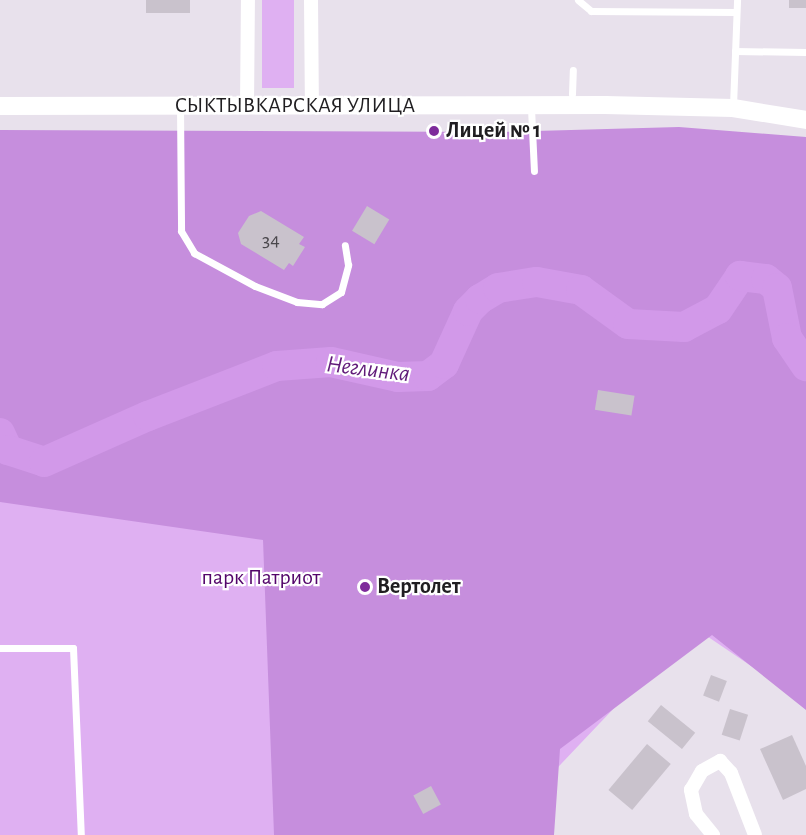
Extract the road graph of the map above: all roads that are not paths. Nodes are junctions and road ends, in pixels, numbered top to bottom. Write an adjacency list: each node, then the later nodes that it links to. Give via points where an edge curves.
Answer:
1 (248, 0): 13 (street)
2 (311, 0): 14 (street)
3 (578, 0): 5 (lane, via 591,11)
4 (737, 0): 5 (lane)
5 (736, 12): 6 (lane)
6 (735, 51): 7 (lane); 15 (lane)
7 (806, 52)
8 (573, 70): 9 (lane)
9 (572, 94)
10 (531, 104): 14 (street, СЫКТЫВКАРСКАЯ УЛИЦА); 15 (street, СЫКТЫВКАРСКАЯ УЛИЦА); 17 (lane)
11 (0, 106): 12 (street, СЫКТЫВКАРСКАЯ УЛИЦА)
12 (180, 107): 13 (street, СЫКТЫВКАРСКАЯ УЛИЦА); 18 (lane, via 181,231 194,253 255,286 297,302 322,304 341,292 348,265)
13 (247, 107): 14 (street, СЫКТЫВКАРСКАЯ УЛИЦА)
14 (312, 107)
15 (733, 108): 16 (street, СЫКТЫВКАРСКАЯ УЛИЦА)
16 (806, 120)
17 (534, 171)
18 (345, 245)
19 (0, 648): 20 (lane, via 73,648)
20 (81, 835)
21 (713, 835): 22 (street, via 696,814 691,790 702,771 720,761 731,773)
22 (755, 835)

